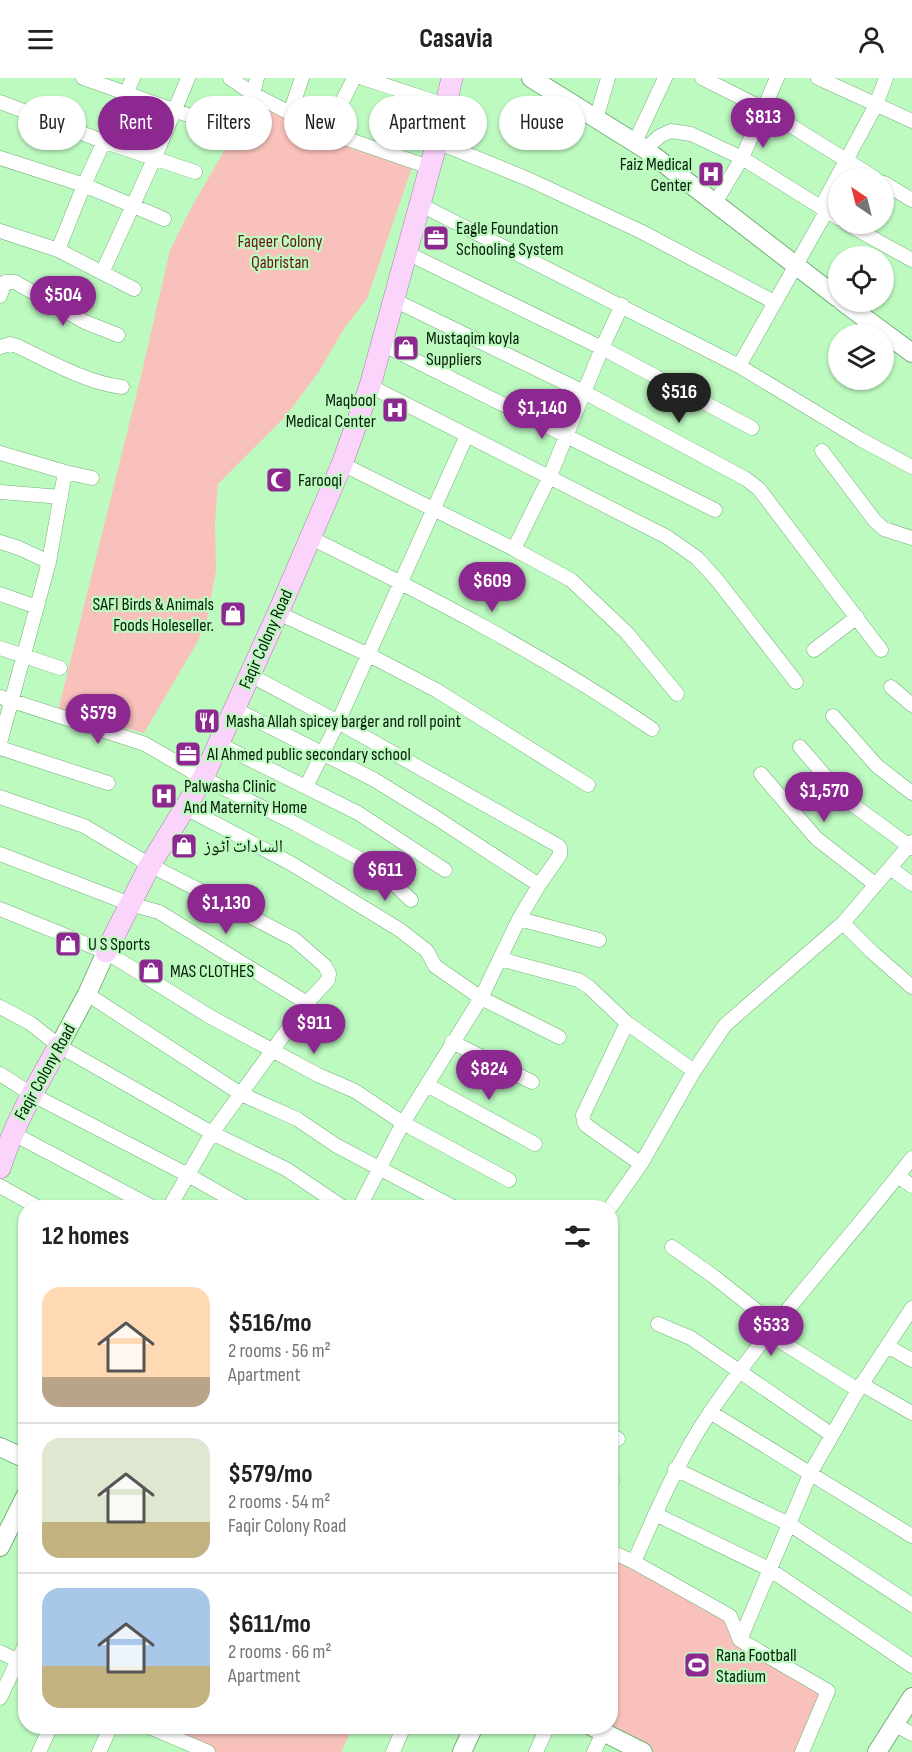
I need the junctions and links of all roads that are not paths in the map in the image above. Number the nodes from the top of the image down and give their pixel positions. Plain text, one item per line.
1 (83, 78) edge
2 (134, 78) edge
3 (188, 78) edge
4 (230, 78) edge
5 (257, 78) edge
6 (302, 78) edge
7 (354, 78) edge
8 (363, 78) edge
9 (452, 78) edge
10 (531, 78) edge
11 (608, 78) edge
12 (665, 78) edge
13 (702, 78) edge
14 (777, 78) edge
15 (818, 78) edge
16 (886, 78) edge
17 (126, 93) junction
18 (253, 94) junction
19 (125, 96) edge
20 (296, 96) edge
21 (345, 96) edge
22 (418, 96) edge
23 (447, 96) edge
24 (0, 102) edge
25 (876, 105) junction
26 (764, 109) junction
27 (284, 110) edge
28 (175, 111) junction
29 (186, 115) edge
30 (596, 119) junction
31 (912, 121) edge
32 (98, 139) edge
33 (357, 142) edge
34 (640, 146) junction
35 (101, 150) edge
36 (132, 150) edge
37 (434, 150) edge
38 (457, 150) edge
39 (155, 157) junction
40 (0, 158) edge
41 (742, 158) junction
42 (846, 161) junction
43 (429, 167) junction
44 (842, 168) edge
45 (858, 168) edge
46 (195, 172) dead end
47 (84, 185) junction
48 (894, 189) edge
49 (912, 200) edge
50 (715, 203) junction
51 (419, 204) junction
52 (132, 205) junction
53 (828, 212) edge
54 (164, 219) dead end
55 (828, 220) edge
56 (0, 231) edge
57 (865, 234) edge
58 (58, 250) junction
59 (407, 253) junction
60 (912, 260) edge
61 (796, 263) junction
62 (102, 273) junction
63 (134, 289) dead end
64 (828, 289) edge
65 (0, 296) edge
66 (394, 300) junction
67 (774, 302) junction
68 (622, 305) junction
69 (857, 312) edge
70 (118, 335) dead end
71 (382, 344) junction
72 (0, 347) edge
73 (602, 348) junction
74 (912, 353) edge
75 (738, 366) junction
76 (370, 386) junction
77 (122, 387) dead end
78 (584, 393) junction
79 (752, 428) dead end
80 (467, 435) junction
81 (567, 435) junction
82 (822, 451) dead end
83 (0, 453) edge
84 (342, 464) junction
85 (912, 467) edge
86 (65, 472) junction
87 (550, 476) junction
88 (92, 478) dead end
89 (0, 492) edge
90 (61, 497) junction
91 (433, 509) junction
92 (714, 510) dead end
93 (309, 537) junction
94 (912, 538) edge
95 (0, 542) edge
96 (514, 549) junction
97 (49, 562) junction
98 (400, 581) junction
99 (0, 594) edge
100 (37, 607) junction
101 (278, 613) junction
102 (857, 617) junction
103 (0, 648) edge
104 (881, 650) dead end
105 (814, 651) dead end
106 (369, 654) junction
107 (24, 657) junction
108 (60, 668) dead end
109 (250, 675) junction
110 (796, 682) dead end
111 (891, 687) dead end
112 (676, 694) dead end
113 (6, 699) edge
114 (912, 705) edge
115 (235, 709) junction
116 (833, 716) dead end
117 (338, 722) junction
118 (652, 729) dead end
119 (0, 743) edge
120 (219, 744) junction
121 (800, 747) dead end
122 (0, 748) edge
123 (323, 755) junction
124 (761, 774) dead end
125 (203, 778) junction
126 (108, 783) dead end
127 (588, 785) dead end
128 (306, 787) junction
129 (912, 793) edge
130 (0, 797) edge
131 (186, 807) junction
132 (911, 845) edge
133 (0, 854) edge
134 (150, 865) junction
135 (890, 868) junction
136 (445, 870) dead end
137 (912, 884) edge
138 (538, 885) junction
139 (876, 885) junction
140 (411, 900) dead end
141 (130, 904) junction
142 (0, 909) edge
143 (519, 919) junction
144 (843, 923) junction
145 (599, 940) dead end
146 (106, 952) junction
147 (500, 959) junction
148 (911, 983) edge
149 (87, 994) junction
150 (481, 998) junction
151 (307, 1004) junction
152 (0, 1007) edge
153 (627, 1023) junction
154 (560, 1037) dead end
155 (452, 1042) junction
156 (59, 1046) junction
157 (273, 1050) junction
158 (694, 1071) junction
159 (0, 1074) edge
160 (532, 1082) dead end
161 (428, 1085) junction
162 (31, 1094) junction
163 (241, 1094) junction
164 (403, 1123) junction
165 (12, 1133) junction
166 (212, 1133) junction
167 (536, 1144) dead end
168 (912, 1158) edge
169 (641, 1164) junction
170 (0, 1168) edge
171 (379, 1169) junction
172 (188, 1175) junction
173 (898, 1176) junction
174 (509, 1180) dead end
175 (0, 1186) edge
176 (912, 1186) edge
177 (25, 1200) edge
178 (139, 1200) edge
179 (174, 1200) edge
180 (232, 1200) edge
181 (332, 1200) edge
182 (363, 1200) edge
183 (439, 1200) edge
184 (616, 1200) edge
185 (672, 1247) dead end
186 (912, 1308) edge
187 (658, 1324) dead end
188 (772, 1329) junction
189 (887, 1346) junction
190 (912, 1360) edge
191 (741, 1371) junction
192 (860, 1387) junction
193 (710, 1412) junction
194 (912, 1413) edge
195 (832, 1435) junction
196 (0, 1447) edge
197 (18, 1455) edge
198 (675, 1469) junction
199 (811, 1472) junction
200 (18, 1511) edge
201 (655, 1514) junction
202 (789, 1524) junction
203 (912, 1536) edge
204 (0, 1547) edge
205 (618, 1555) edge
206 (634, 1562) junction
207 (769, 1569) junction
208 (912, 1605) edge
209 (740, 1640) junction
210 (0, 1652) edge
211 (18, 1661) edge
212 (912, 1666) edge
213 (18, 1667) edge
214 (0, 1698) edge
215 (911, 1699) edge
216 (894, 1724) junction
217 (47, 1734) edge
218 (107, 1734) edge
219 (168, 1734) edge
220 (401, 1734) edge
221 (470, 1734) edge
222 (544, 1734) edge
223 (596, 1734) edge
224 (607, 1734) edge
225 (912, 1734) edge
226 (39, 1752) edge
227 (99, 1752) edge
228 (208, 1752) edge
229 (393, 1752) edge
230 (462, 1752) edge
231 (536, 1752) edge
232 (594, 1752) edge
233 (643, 1752) edge
234 (802, 1752) edge
235 (877, 1752) edge

1 - 17 street
2 - 17 street
3 - 28 street
4 - 18 street
5 - 18 street
6 - 20 street
7 - 21 street
8 - 22 street
9 - 23 main road, Faqir Colony Road
10 - 30 main road
11 - 30 street
12 - 34 street
13 - 26 street
14 - 26 street
15 - 25 street
16 - 25 street
17 - 19 street
17 - 28 street
18 - 27 street
24 - 32 street
25 - 31 street
25 - 42 street
26 - 41 street
26 - 42 street
28 - 29 street
28 - 39 street
30 - 34 main road
33 - 43 street
34 - 41 street
34 - 50 main road
35 - 47 street
36 - 39 street
37 - 43 main road, Faqir Colony Road
38 - 67 street
39 - 46 street
39 - 52 street
40 - 47 street
41 - 50 street
41 - 53 street
42 - 44 street
42 - 45 street
43 - 51 main road, Faqir Colony Road
47 - 52 street
47 - 58 street
48 - 49 street
50 - 61 main road
51 - 59 main road, Faqir Colony Road
51 - 68 street
52 - 54 street
52 - 62 street
55 - 61 street
56 - 58 street
57 - 60 street
58 - 62 street
59 - 66 main road, Faqir Colony Road
59 - 73 street
61 - 64 main road
61 - 67 street
62 - 63 street
65 - 70 street
66 - 71 main road, Faqir Colony Road
66 - 78 street
67 - 75 street
68 - 73 street
68 - 75 street
69 - 74 main road
71 - 76 main road, Faqir Colony Road
71 - 81 street
72 - 77 street
73 - 78 street
73 - 79 street
75 - 85 street
76 - 80 street
76 - 84 main road, Faqir Colony Road
78 - 81 street
78 - 102 street
80 - 87 street
80 - 91 street
81 - 87 street
81 - 92 street
82 - 94 street
83 - 86 street
84 - 91 street
84 - 93 main road, Faqir Colony Road
86 - 88 street
86 - 90 street
87 - 96 street
87 - 110 street
89 - 90 street
90 - 97 street
91 - 96 street
91 - 98 street
93 - 98 street
93 - 101 main road, Faqir Colony Road
95 - 97 street
96 - 112 street
97 - 100 street
98 - 106 street
98 - 118 street
99 - 100 street
100 - 107 street
101 - 106 street
101 - 109 main road, Faqir Colony Road
102 - 104 street
102 - 105 street
103 - 107 street
106 - 117 street
106 - 127 street
107 - 108 street
107 - 113 street
109 - 115 main road, Faqir Colony Road
109 - 117 street
111 - 114 street
113 - 119 street
113 - 125 street
115 - 120 main road, Faqir Colony Road
115 - 123 street
116 - 129 street
117 - 123 street
117 - 138 street
120 - 125 main road, Faqir Colony Road
120 - 128 street
121 - 132 street
122 - 126 street
123 - 128 street
123 - 138 street
124 - 139 street
125 - 131 main road, Faqir Colony Road
125 - 140 street
128 - 136 street
130 - 134 street
131 - 134 main road, Faqir Colony Road
131 - 150 street
132 - 135 street
133 - 141 street
134 - 141 main road, Faqir Colony Road
134 - 151 street
135 - 137 street
135 - 139 street
138 - 143 street
139 - 144 street
141 - 146 main road, Faqir Colony Road
141 - 151 street
142 - 146 street
143 - 145 street
143 - 147 street
144 - 148 street
144 - 158 street
146 - 149 main road, Faqir Colony Road
146 - 157 street
147 - 150 street
147 - 153 street
149 - 156 main road, Faqir Colony Road
149 - 163 street
150 - 154 street
150 - 155 street
151 - 157 street
152 - 156 street
153 - 158 street
153 - 169 street
155 - 160 street
155 - 161 street
156 - 162 main road, Faqir Colony Road
156 - 166 street
157 - 163 street
157 - 164 street
158 - 169 street
159 - 162 street
161 - 164 street
161 - 167 street
162 - 165 main road, Faqir Colony Road
162 - 172 street
163 - 166 street
163 - 171 street
164 - 171 street
164 - 174 street
165 - 170 main road, Faqir Colony Road
165 - 178 street
166 - 172 street
166 - 181 street
168 - 173 street
169 - 184 street
171 - 182 street
171 - 183 street
172 - 179 street
172 - 180 street
173 - 176 street
173 - 188 street
175 - 177 street
185 - 188 street
186 - 189 street
187 - 191 street
188 - 191 street
188 - 192 street
189 - 190 street
189 - 192 street
191 - 193 street
191 - 195 street
192 - 194 street
192 - 195 street
193 - 198 street
193 - 199 street
195 - 199 street
196 - 197 main road
198 - 201 street
198 - 202 street
199 - 202 street
199 - 203 street
200 - 204 main road
201 - 206 street
201 - 207 street
202 - 207 street
202 - 208 street
205 - 206 street
206 - 209 street
207 - 209 street
207 - 212 street
209 - 234 street
210 - 211 street
213 - 214 street
215 - 216 main road
216 - 225 street
216 - 235 main road
217 - 226 street
218 - 227 street
219 - 228 street
220 - 229 street
221 - 230 main road
222 - 231 street
223 - 232 street
224 - 233 main road

